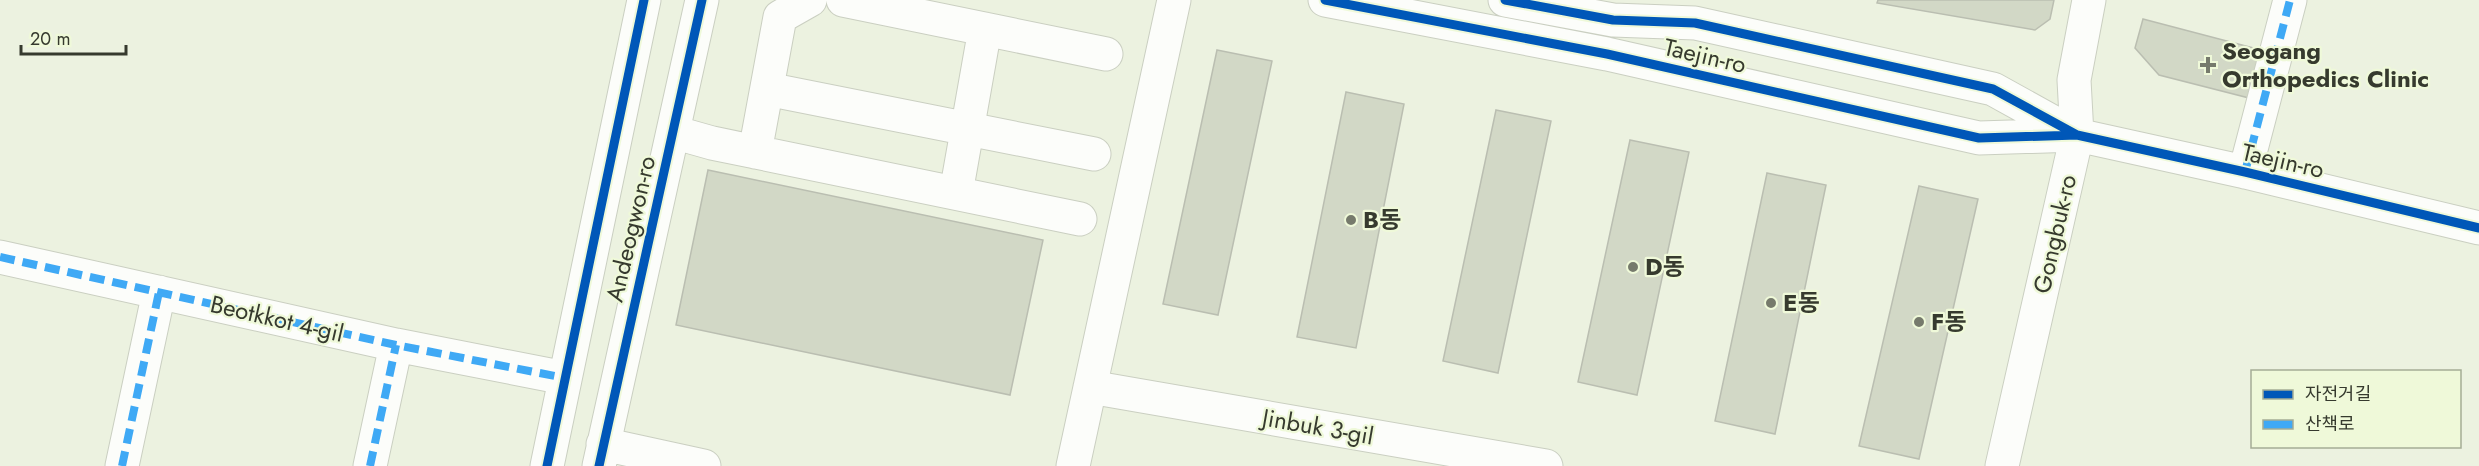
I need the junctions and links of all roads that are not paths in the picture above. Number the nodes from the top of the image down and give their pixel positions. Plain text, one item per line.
1 (644, 0) edge
2 (702, 0) edge
3 (810, 0) edge
4 (843, 0) edge
5 (1174, 0) edge
6 (1325, 0) edge
7 (1506, 0) edge
8 (2089, 0) edge
9 (2290, 0) edge
10 (1696, 12) edge
11 (985, 29) junction
12 (1106, 54) dead end
13 (767, 89) junction
14 (968, 129) junction
15 (673, 132) junction
16 (2077, 135) junction
17 (755, 152) junction
18 (1094, 154) dead end
19 (2245, 172) junction
20 (956, 193) junction
21 (1080, 219) dead end
22 (2479, 228) edge
23 (0, 256) edge
24 (159, 292) junction
25 (396, 345) junction
26 (565, 378) junction
27 (1090, 387) junction
28 (601, 455) edge
29 (124, 460) edge
30 (370, 466) edge
31 (547, 466) edge
32 (704, 466) edge
33 (1073, 466) edge
34 (1546, 466) edge
35 (2002, 466) edge

1 - 26 street, Andeogwon-ro
2 - 15 street, Andeogwon-ro
3 - 13 street
4 - 11 street
5 - 27 street
6 - 16 street, Taejin-ro
7 - 10 street, Taejin-ro
8 - 16 street, Gongbuk-ro
9 - 19 street
10 - 16 street, Taejin-ro
11 - 12 street
11 - 14 street
13 - 14 street
13 - 17 street
14 - 18 street
14 - 20 street
15 - 17 street
15 - 28 street, Andeogwon-ro
16 - 19 street, Taejin-ro
16 - 35 street, Gongbuk-ro
17 - 20 street
19 - 22 street, Taejin-ro
20 - 21 street
23 - 24 street, Beotkkot 4-gil
24 - 25 street, Beotkkot 4-gil
24 - 29 street
25 - 26 street, Beotkkot 4-gil
25 - 30 street
26 - 31 street, Andeogwon-ro
27 - 33 street
27 - 34 street, Jinbuk 3-gil
28 - 32 street

